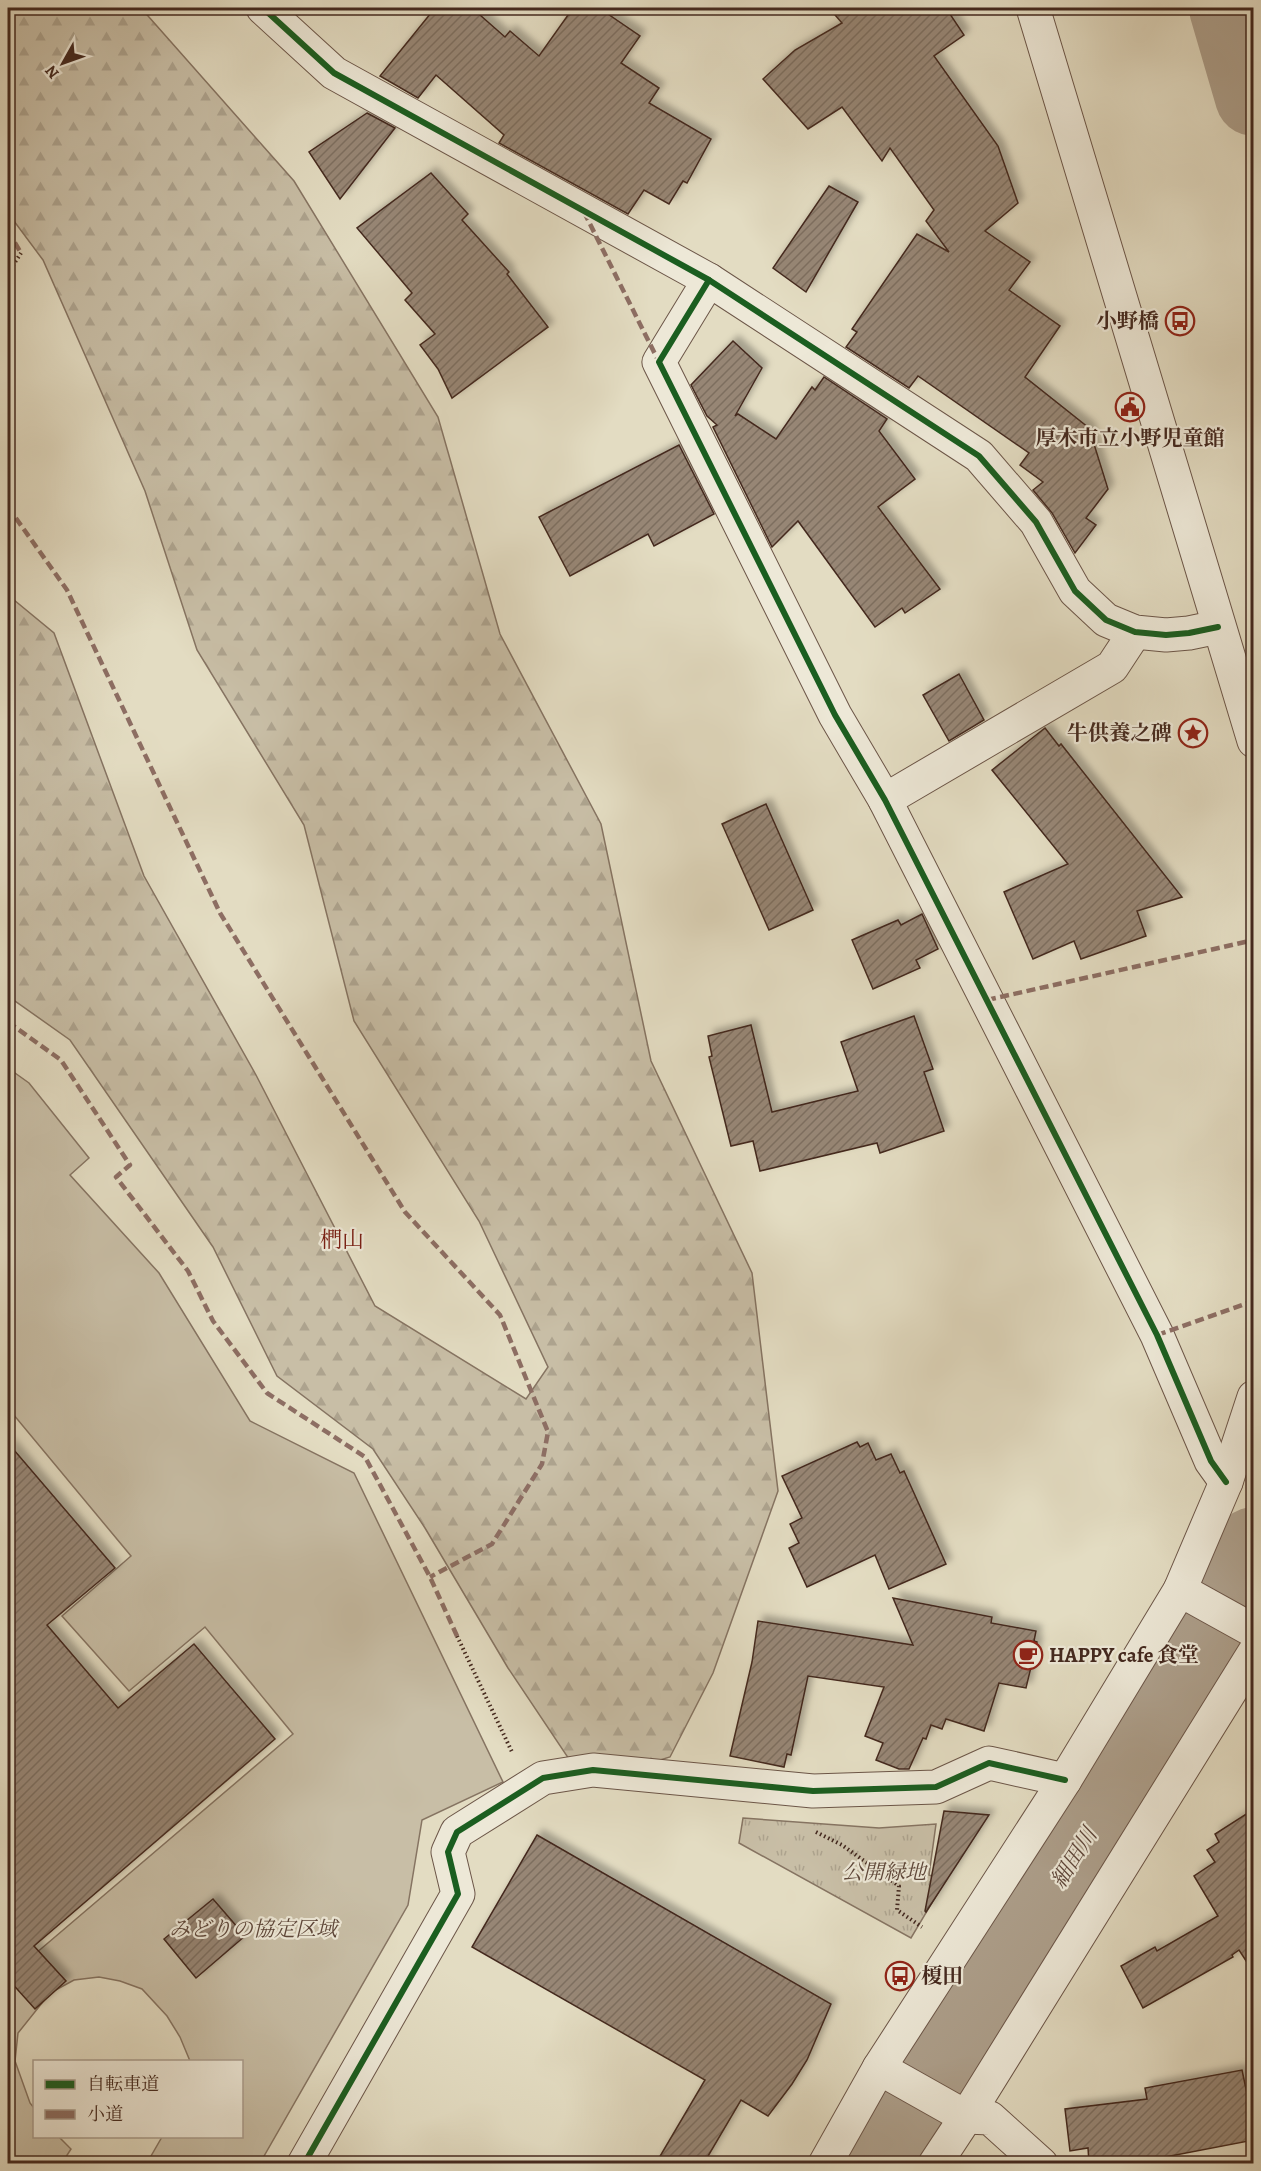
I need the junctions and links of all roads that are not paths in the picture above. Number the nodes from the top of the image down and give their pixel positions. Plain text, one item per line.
1 (263, 8) edge
2 (1033, 8) edge
3 (709, 280) junction
4 (1218, 627) junction
5 (1135, 632) junction
6 (1254, 741) edge
7 (885, 800) junction
8 (1254, 1397) edge
9 (1226, 1482) junction
10 (1188, 1595) junction
11 (1246, 1628) edge
12 (1254, 1653) edge
13 (1065, 1780) junction
14 (889, 2073) junction
15 (954, 2112) junction
16 (304, 2163) edge
17 (825, 2163) edge
18 (935, 2163) edge
19 (1041, 2163) edge

1 - 3 street
2 - 4 street
3 - 5 street
3 - 7 street
4 - 5 street
4 - 6 street
5 - 7 street
7 - 9 street
8 - 9 street
9 - 10 street
10 - 11 street
10 - 13 street
12 - 15 street
13 - 14 street
13 - 16 street
14 - 15 street
14 - 17 street
15 - 18 street
15 - 19 street

